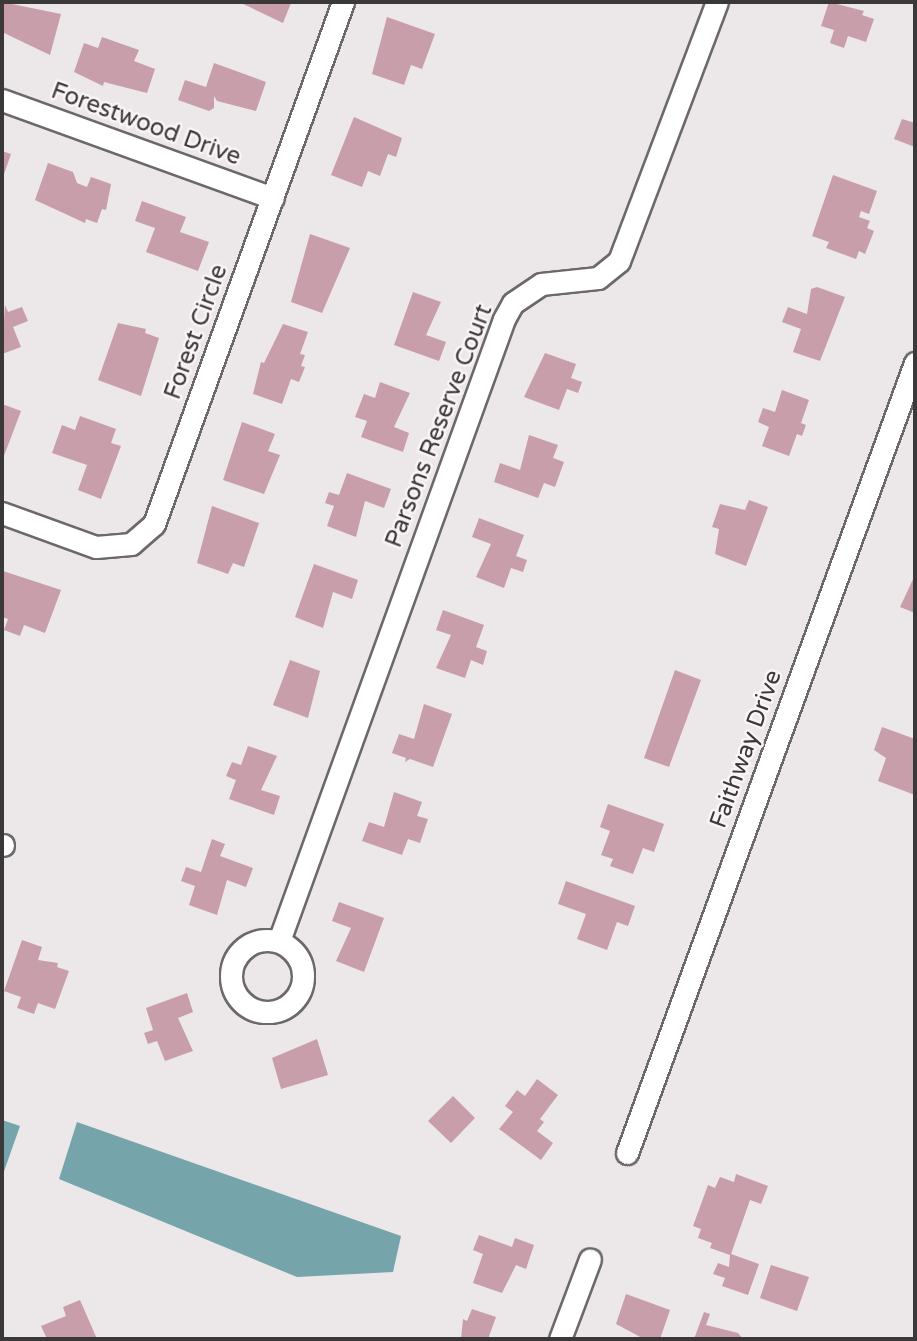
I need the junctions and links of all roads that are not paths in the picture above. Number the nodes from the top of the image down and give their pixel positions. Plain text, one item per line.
1 (343, 2) edge
2 (717, 2) edge
3 (2, 100) edge
4 (273, 198) junction
5 (915, 363) edge
6 (2, 513) edge
7 (279, 941) dead end
8 (626, 1153) dead end
9 (590, 1259) dead end
10 (560, 1339) edge

1 - 4 street, Forest Circle
2 - 7 street, Parsons Reserve Court
3 - 4 street, Forestwood Drive
4 - 6 street, Forest Circle
5 - 8 street, Faithway Drive
9 - 10 street

